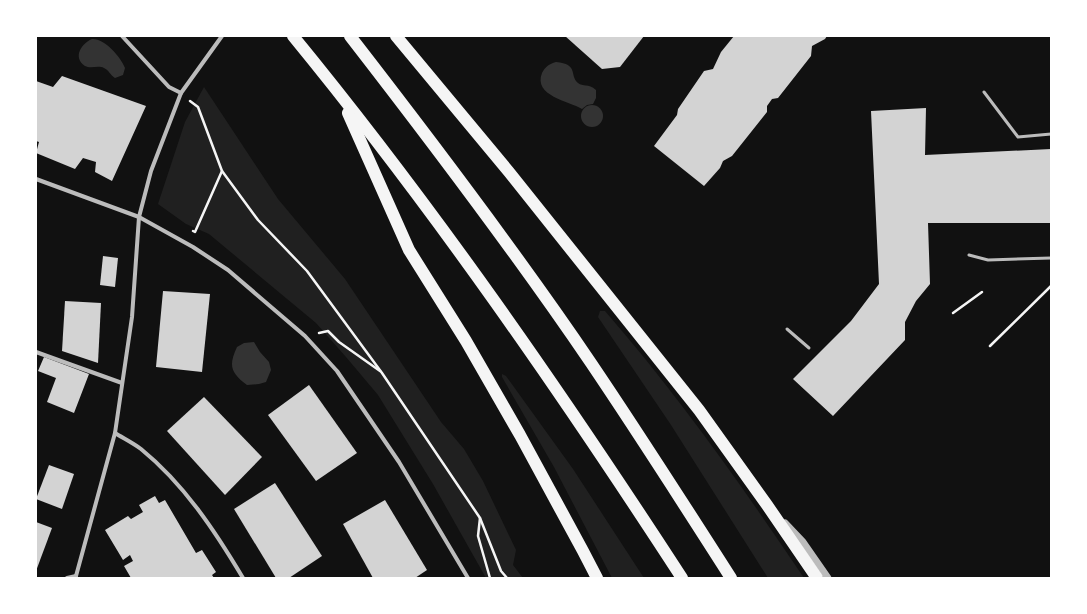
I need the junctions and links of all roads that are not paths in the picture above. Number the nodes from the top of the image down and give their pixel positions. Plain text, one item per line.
1 (122, 36) edge
2 (222, 36) edge
3 (282, 36) edge
4 (293, 36) edge
5 (350, 36) edge
6 (396, 36) edge
7 (309, 56) junction
8 (984, 92) dead end
9 (181, 93) junction
10 (339, 93) junction
11 (1051, 134) edge
12 (36, 179) edge
13 (139, 217) junction
14 (968, 255) dead end
15 (1051, 258) edge
16 (788, 329) dead end
17 (809, 348) dead end
18 (36, 352) edge
19 (122, 383) junction
20 (115, 433) junction
21 (767, 505) junction
22 (78, 577) edge
23 (67, 578) edge
24 (243, 578) edge
25 (468, 578) edge
26 (597, 578) edge
27 (682, 578) edge
28 (731, 578) edge
29 (817, 578) edge
30 (828, 578) edge

1 - 9 street
2 - 9 street
3 - 7 highway
4 - 7 highway
5 - 28 highway
6 - 21 highway
7 - 10 highway
8 - 11 lane
9 - 13 street
10 - 26 highway
10 - 27 highway
12 - 13 street
13 - 19 street
13 - 25 street
14 - 15 lane
16 - 17 lane
18 - 19 street
19 - 20 street
20 - 22 street
20 - 24 street
21 - 29 highway
21 - 30 street
22 - 23 street

